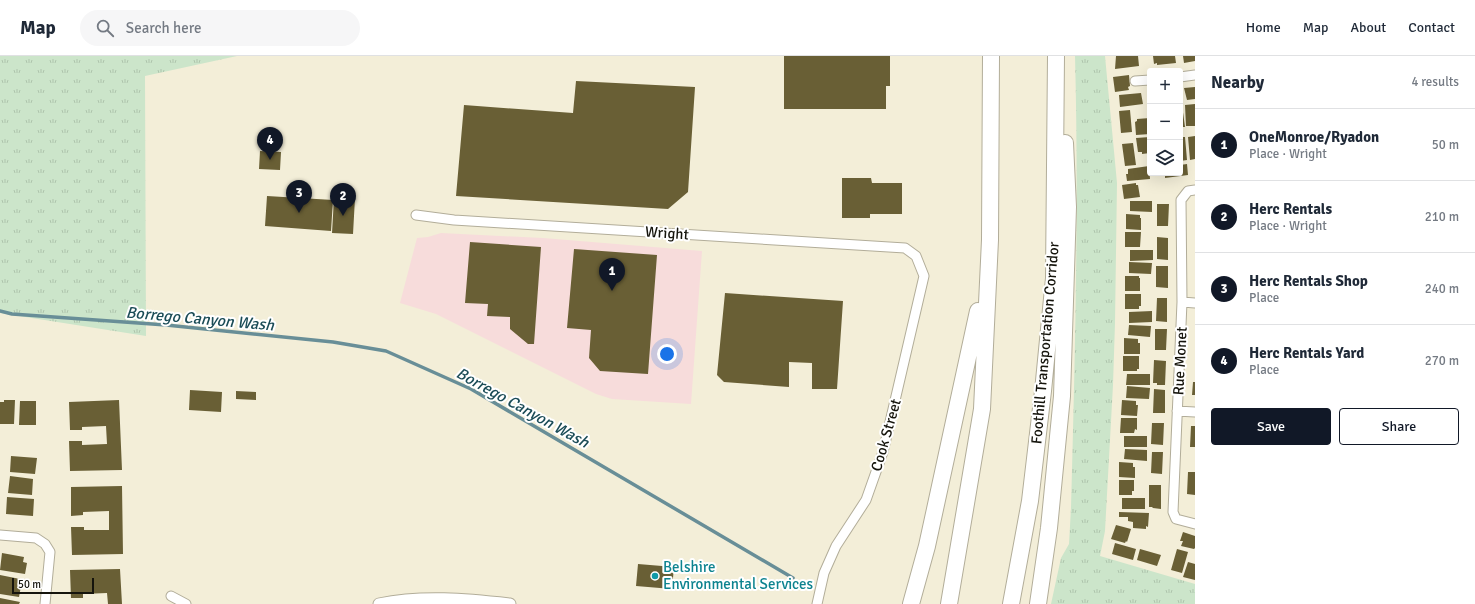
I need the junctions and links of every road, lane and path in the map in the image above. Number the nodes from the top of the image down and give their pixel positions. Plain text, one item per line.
1 (991, 56) edge
2 (1056, 56) edge
3 (1195, 75) edge
4 (1183, 77) edge
5 (1147, 80) edge
6 (1135, 81) dead end
7 (1195, 190) edge
8 (416, 215) dead end
9 (990, 240) junction
10 (916, 256) joint
11 (1182, 302) junction
12 (1195, 303) edge
13 (1177, 411) junction
14 (1195, 412) edge
15 (1195, 524) edge
16 (0, 535) edge
17 (171, 596) dead end
18 (912, 600) edge
19 (45, 604) edge
20 (186, 604) edge
21 (378, 604) edge
22 (510, 604) edge
23 (817, 604) edge
24 (949, 604) edge
25 (1011, 604) edge
26 (1038, 604) edge

1 - 9 highway
2 - 25 highway, Foothill Transportation Corridor
2 - 26 highway
3 - 4 street
5 - 6 street
7 - 11 street, Rue Monet
8 - 10 street, Wright
9 - 18 highway
9 - 24 highway
10 - 23 street, Cook Street
11 - 12 street
11 - 13 street, Rue Monet
13 - 14 street
13 - 15 street, Rue Monet
16 - 19 street
17 - 20 street
21 - 22 street

